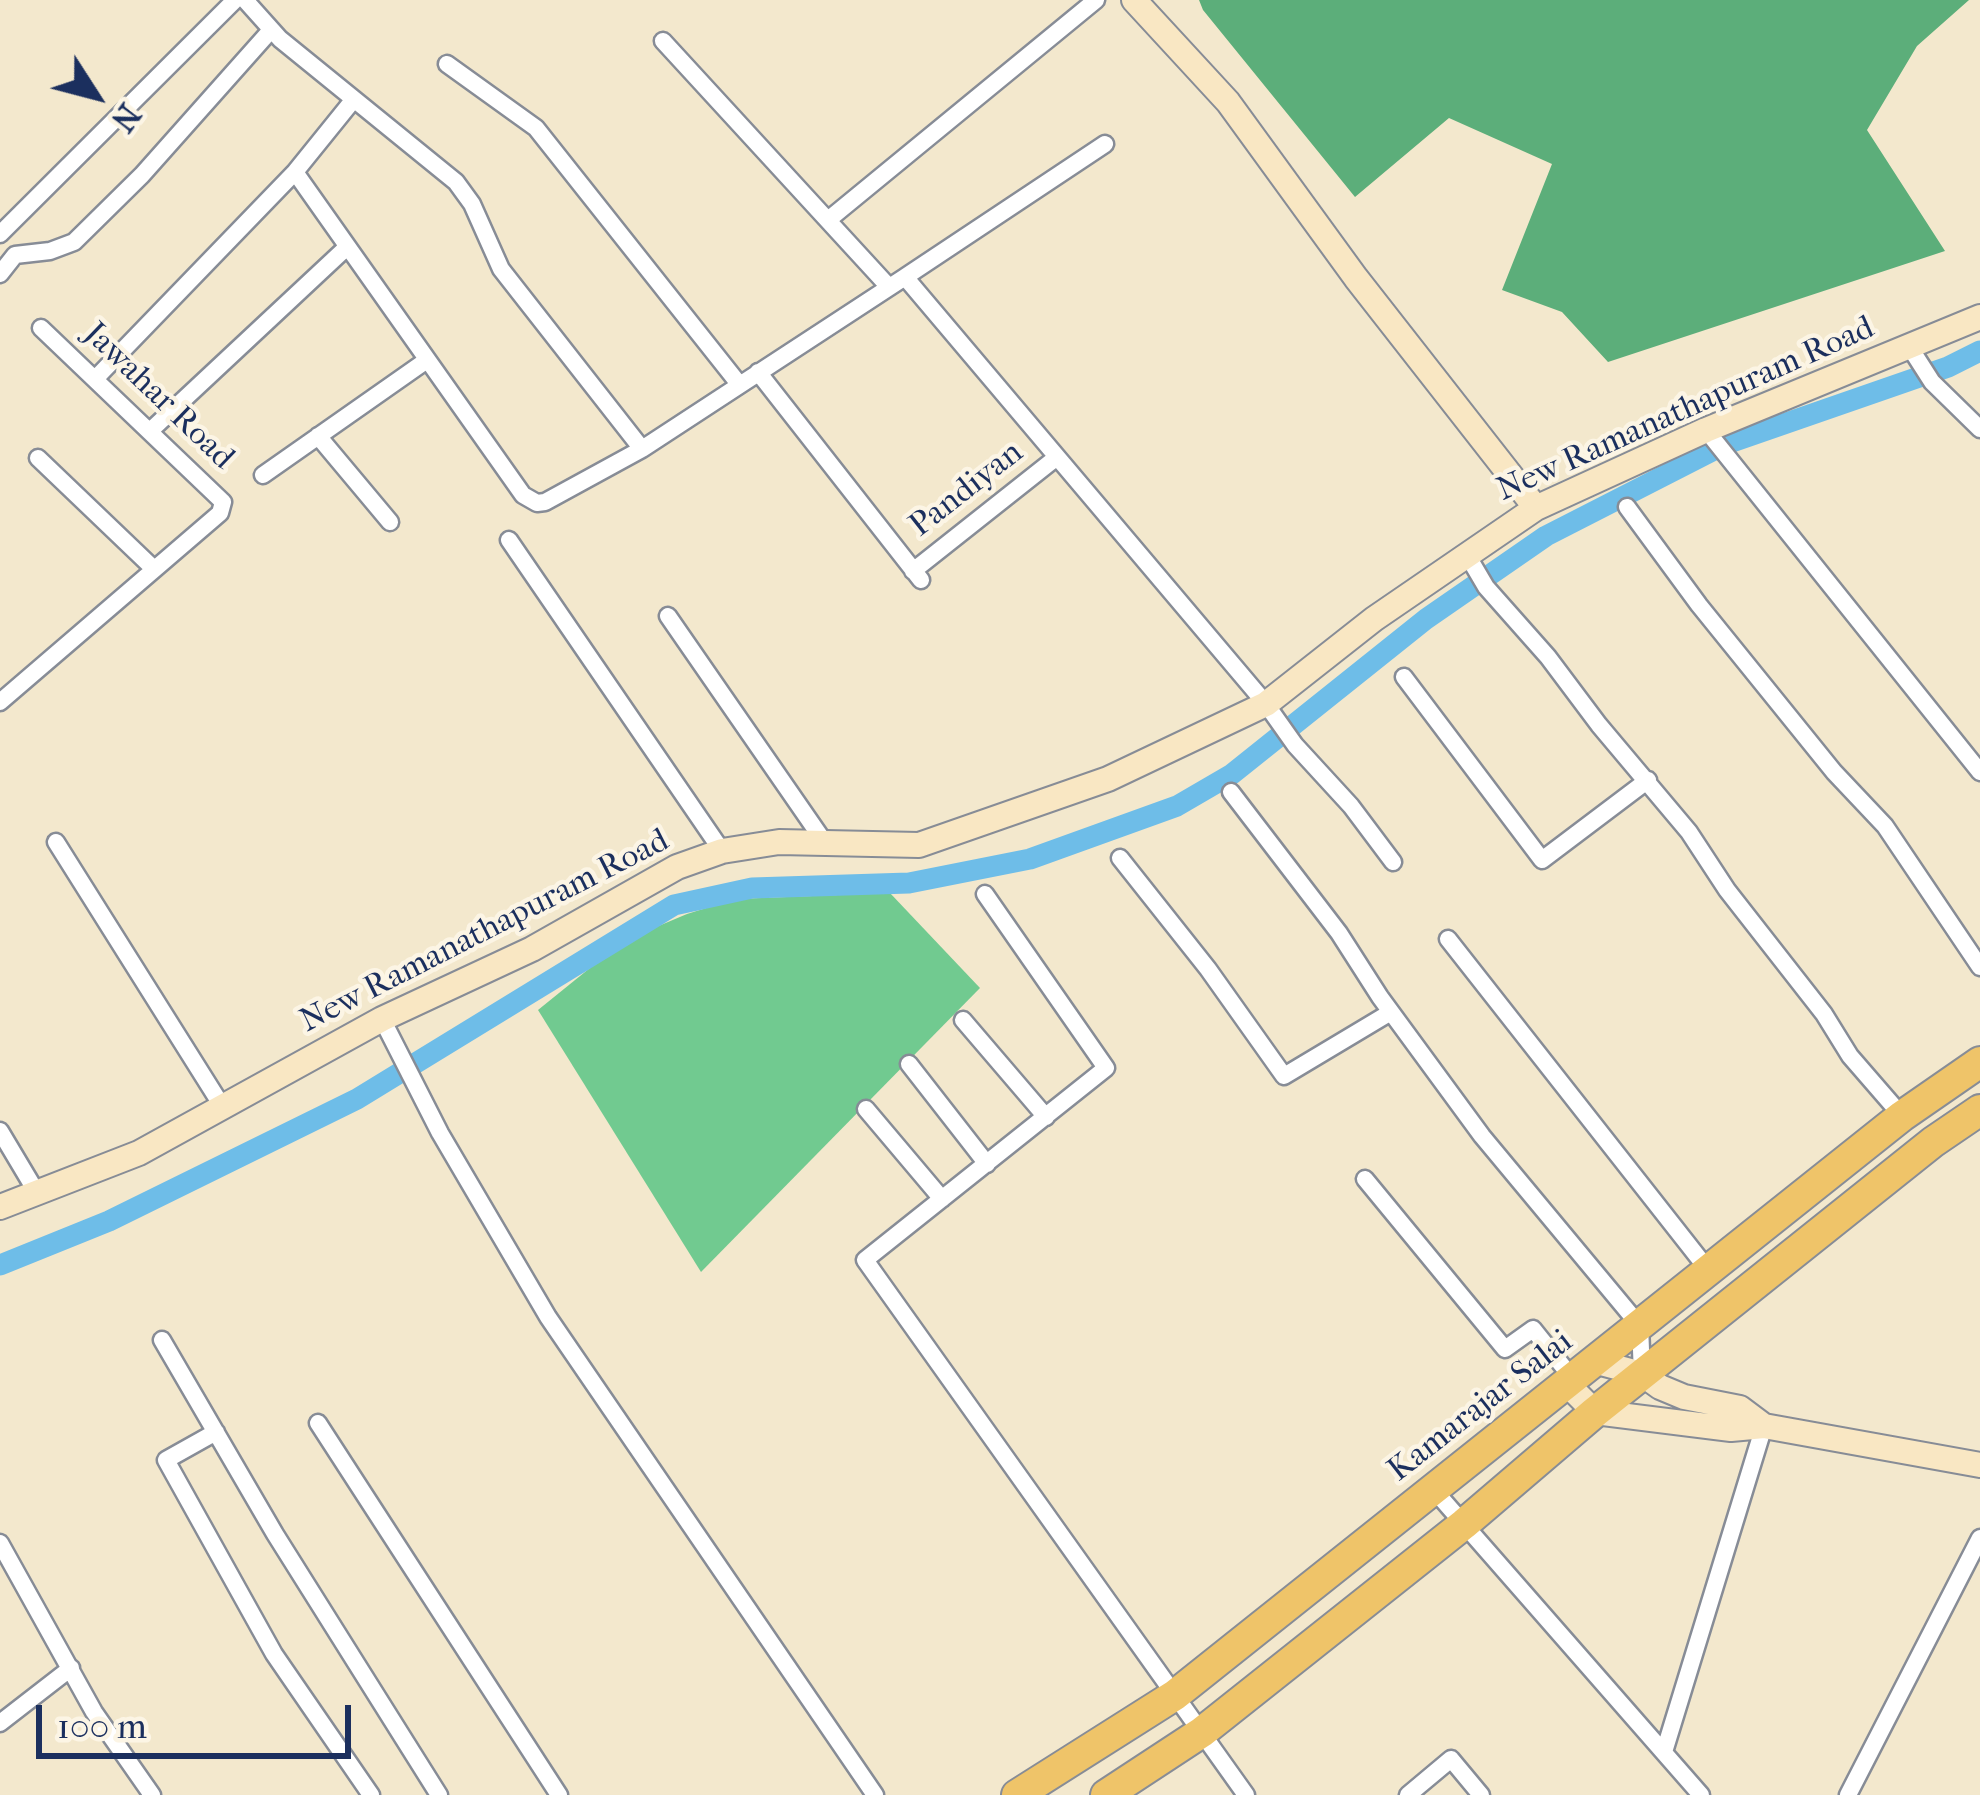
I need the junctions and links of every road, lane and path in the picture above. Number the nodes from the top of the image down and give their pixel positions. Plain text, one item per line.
1 (236, 0) edge
2 (245, 0) edge
3 (1096, 0) edge
4 (1134, 0) edge
5 (271, 30) junction
6 (663, 41) dead end
7 (447, 64) dead end
8 (354, 99) junction
9 (1105, 144) dead end
10 (295, 172) junction
11 (827, 220) junction
12 (0, 235) edge
13 (347, 247) junction
14 (16, 255) junction
15 (0, 274) edge
16 (897, 282) junction
17 (1980, 317) edge
18 (41, 328) dead end
19 (1915, 356) junction
20 (428, 360) junction
21 (758, 372) junction
22 (95, 379) junction
23 (739, 385) junction
24 (1980, 430) edge
25 (150, 431) junction
26 (318, 436) junction
27 (1717, 445) junction
28 (642, 449) junction
29 (38, 458) dead end
30 (1057, 458) junction
31 (263, 475) dead end
32 (1627, 506) dead end
33 (1536, 508) junction
34 (390, 522) dead end
35 (509, 540) dead end
36 (154, 569) junction
37 (1476, 571) junction
38 (668, 616) dead end
39 (1404, 676) dead end
40 (0, 702) edge
41 (1279, 722) junction
42 (1980, 772) edge
43 (1648, 780) junction
44 (1231, 793) dead end
45 (56, 842) dead end
46 (825, 843) junction
47 (722, 851) junction
48 (1120, 858) dead end
49 (1394, 862) dead end
50 (985, 894) dead end
51 (1448, 939) dead end
52 (1980, 967) edge
53 (1391, 1012) junction
54 (382, 1019) junction
55 (963, 1020) dead end
56 (1980, 1062) edge
57 (910, 1064) dead end
58 (222, 1106) junction
59 (866, 1109) dead end
60 (1980, 1110) edge
61 (1902, 1116) junction
62 (1046, 1117) junction
63 (0, 1131) edge
64 (987, 1164) junction
65 (1365, 1179) dead end
66 (37, 1193) junction
67 (942, 1199) junction
68 (0, 1207) edge
69 (1708, 1271) junction
70 (1640, 1326) junction
71 (162, 1340) dead end
72 (1579, 1375) junction
73 (1642, 1375) junction
74 (1595, 1412) junction
75 (318, 1423) dead end
76 (1764, 1426) junction
77 (216, 1432) junction
78 (1980, 1465) edge
79 (1434, 1490) junction
80 (1464, 1524) junction
81 (1980, 1538) edge
82 (0, 1544) edge
83 (71, 1668) junction
84 (1175, 1695) junction
85 (0, 1723) edge
86 (1202, 1732) junction
87 (1664, 1752) junction
88 (152, 1795) edge
89 (371, 1795) edge
90 (439, 1795) edge
91 (559, 1795) edge
92 (875, 1795) edge
93 (1017, 1795) edge
94 (1106, 1795) edge
95 (1246, 1795) edge
96 (1408, 1795) edge
97 (1481, 1795) edge
98 (1701, 1795) edge
99 (1848, 1795) edge

1 - 12 street
2 - 5 street
3 - 11 street
4 - 33 main road
5 - 8 street
5 - 14 street
6 - 11 street
7 - 23 street
8 - 10 street
8 - 28 street
9 - 16 street
10 - 13 street
10 - 22 street
11 - 16 street
12 - 14 street
13 - 20 street
13 - 25 street
14 - 15 street
16 - 21 street
16 - 30 street
17 - 19 main road, New Ramanathapuram Road
18 - 22 street, Jawahar Road
19 - 24 street
19 - 27 main road, New Ramanathapuram Road
20 - 26 street
20 - 28 street
21 - 23 street
21 - 30 street, Pandiyan
22 - 25 street, Jawahar Road
23 - 28 street
25 - 36 street, Jawahar Road
26 - 31 street
26 - 34 street
27 - 33 main road, New Ramanathapuram Road
27 - 42 street
29 - 36 street
30 - 41 street
32 - 52 street
33 - 37 main road, New Ramanathapuram Road
35 - 47 street
36 - 40 street, Jawahar Road
37 - 41 main road, New Ramanathapuram Road
37 - 43 street
38 - 46 street
39 - 43 street
41 - 46 main road, New Ramanathapuram Road
41 - 49 street
43 - 61 street
44 - 53 street
45 - 58 street
46 - 47 main road, New Ramanathapuram Road
47 - 54 main road, New Ramanathapuram Road
48 - 53 street
50 - 62 street
51 - 69 street
53 - 70 street
54 - 58 main road, New Ramanathapuram Road
54 - 92 street
55 - 62 street
56 - 61 highway, Kamarajar Salai
57 - 64 street
58 - 66 main road, New Ramanathapuram Road
59 - 67 street
60 - 73 highway
61 - 69 highway, Kamarajar Salai
62 - 64 street
63 - 66 street
64 - 67 street
65 - 72 street
66 - 68 main road, New Ramanathapuram Road
67 - 84 street
69 - 70 highway, Kamarajar Salai
70 - 72 highway, Kamarajar Salai
70 - 73 street
71 - 77 street
72 - 73 main road
72 - 74 main road
72 - 79 highway, Kamarajar Salai
73 - 74 highway
73 - 76 main road
74 - 76 main road
74 - 80 highway
75 - 91 street
76 - 78 main road
76 - 87 street
77 - 89 street
77 - 90 street
79 - 80 street
79 - 84 highway, Kamarajar Salai
80 - 86 highway
80 - 87 street
81 - 99 street
82 - 83 street
83 - 85 street
83 - 88 street
84 - 86 street
84 - 93 highway, Kamarajar Salai
86 - 94 highway
86 - 95 street
87 - 98 street
96 - 97 street

